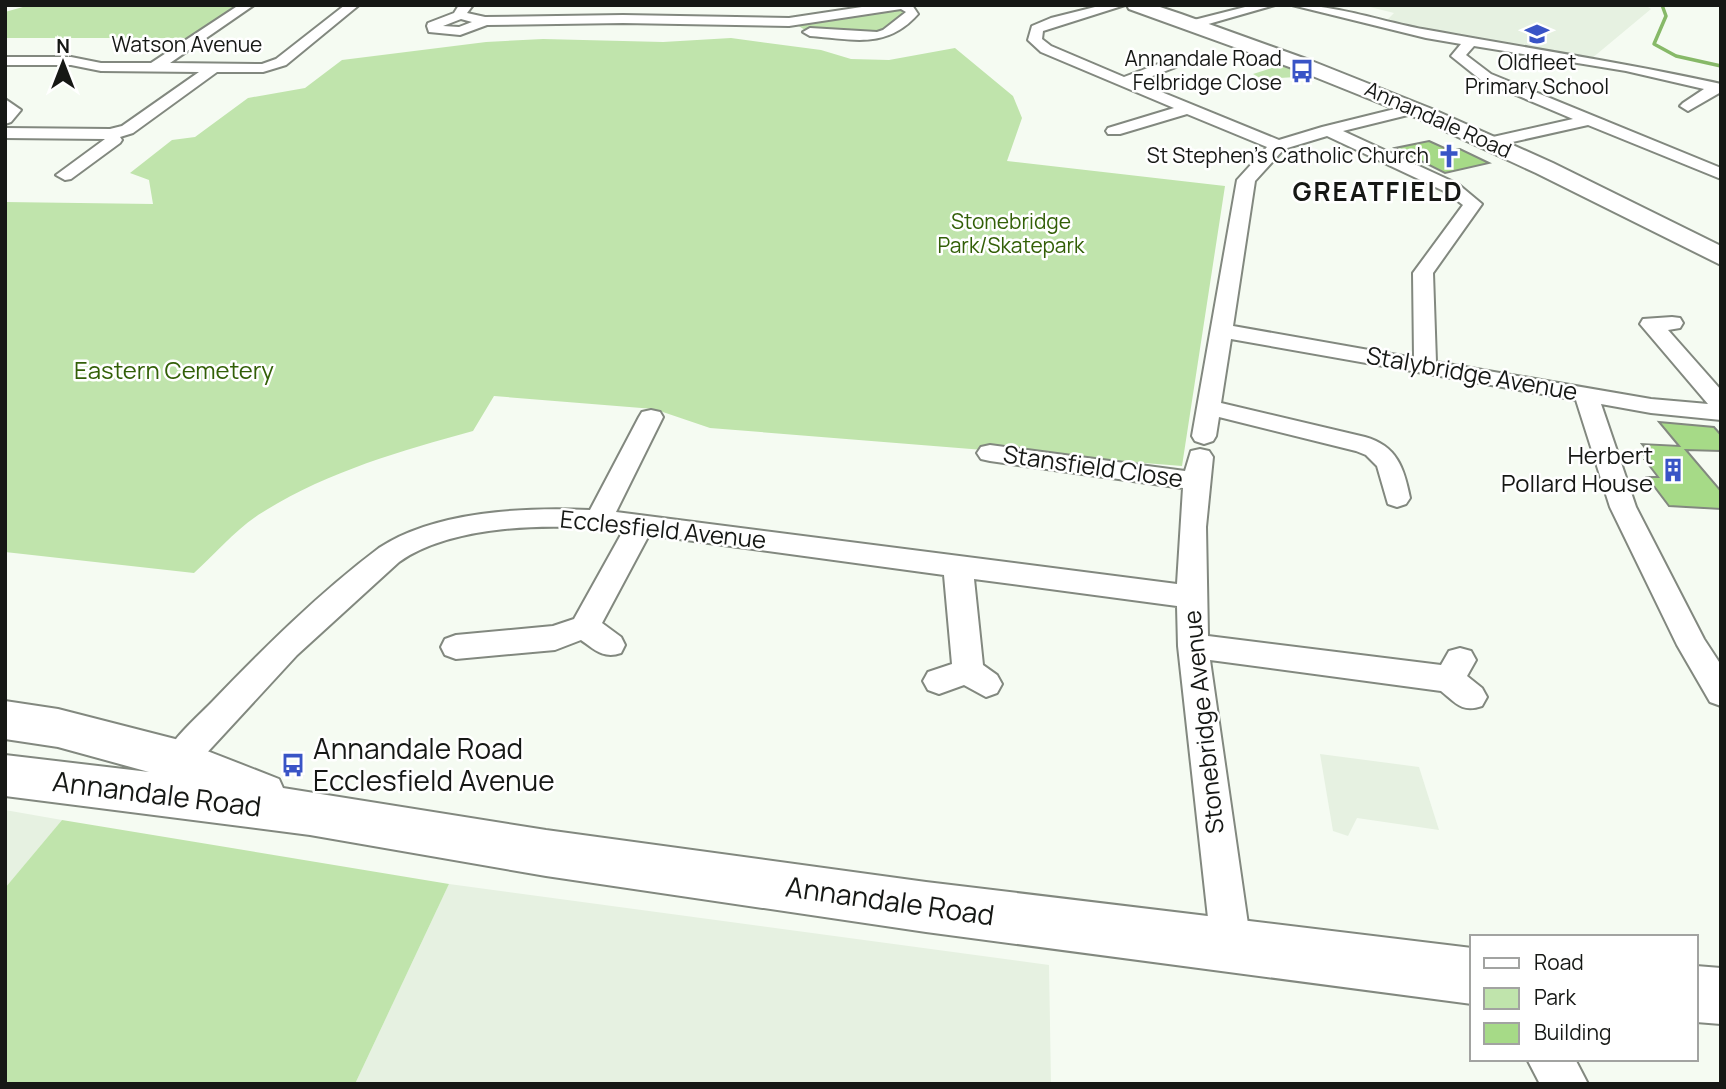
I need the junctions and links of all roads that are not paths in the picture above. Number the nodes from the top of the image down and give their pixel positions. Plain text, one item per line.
1 (248, 5) edge
2 (353, 5) edge
3 (902, 5) edge
4 (1119, 5) edge
5 (1298, 5) edge
6 (567, 6) edge
7 (764, 6) edge
8 (1140, 6) edge
9 (1264, 6) edge
10 (863, 8) edge
11 (464, 10) edge
12 (558, 19) junction
13 (485, 21) junction
14 (760, 22) junction
15 (789, 22) junction
16 (1191, 25) junction
17 (1470, 42) junction
18 (5, 61) edge
19 (1171, 64) dead end
20 (155, 67) junction
21 (215, 67) junction
22 (1126, 81) junction
23 (1718, 88) edge
24 (5, 104) edge
25 (1688, 106) dead end
26 (1190, 108) junction
27 (1415, 109) junction
28 (5, 119) edge
29 (1592, 119) junction
30 (1328, 130) junction
31 (1112, 131) dead end
32 (5, 133) edge
33 (110, 134) junction
34 (1490, 142) junction
35 (1278, 146) junction
36 (1721, 161) edge
37 (1701, 165) junction
38 (1721, 174) edge
39 (65, 175) dead end
40 (1721, 257) edge
41 (1672, 323) dead end
42 (1223, 331) junction
43 (1425, 365) junction
44 (1586, 395) junction
45 (1721, 405) edge
46 (1209, 407) junction
47 (1721, 413) edge
48 (673, 430) dead end
49 (990, 453) dead end
50 (1200, 458) junction
51 (1397, 499) dead end
52 (599, 519) junction
53 (640, 525) junction
54 (958, 566) junction
55 (1191, 597) junction
56 (456, 646) dead end
57 (1193, 646) junction
58 (964, 678) dead end
59 (1460, 679) dead end
60 (1721, 694) edge
61 (5, 720) edge
62 (179, 760) junction
63 (5, 775) edge
64 (310, 813) junction
65 (1231, 945) junction
66 (1470, 976) edge
67 (1698, 994) edge
68 (1721, 996) edge
69 (1549, 1061) edge
70 (1566, 1084) edge

1 - 20 street
2 - 21 street, Watson Avenue
3 - 10 street
3 - 15 street
4 - 22 street
5 - 17 street
6 - 12 street
7 - 14 street
8 - 16 street, Annandale Road
9 - 16 street
10 - 15 street
11 - 13 street
11 - 13 street
12 - 13 street
12 - 14 street
14 - 15 street
16 - 27 street, Annandale Road
17 - 23 street
17 - 29 street
18 - 20 street, Watson Avenue
19 - 22 street
20 - 21 street, Watson Avenue
21 - 33 street
22 - 26 street
23 - 25 street
24 - 28 street
26 - 31 street
26 - 35 street
27 - 30 street, Stonebridge Avenue
27 - 34 street, Annandale Road
29 - 34 street
29 - 37 street
30 - 35 street, Stonebridge Avenue
30 - 43 street
32 - 33 street
33 - 39 street
34 - 40 street, Annandale Road
35 - 42 street, Stonebridge Avenue
36 - 37 street
37 - 38 street
41 - 45 street
42 - 43 street, Stalybridge Avenue
42 - 46 street, Stonebridge Avenue
43 - 44 street, Stalybridge Avenue
44 - 47 street, Stalybridge Avenue
44 - 60 street
46 - 50 street, Stonebridge Avenue
46 - 51 street
48 - 52 street
49 - 50 street, Stansfield Close
50 - 55 street, Stonebridge Avenue
52 - 53 street, Ecclesfield Avenue
52 - 62 street, Ecclesfield Avenue
53 - 54 street, Ecclesfield Avenue
53 - 56 street
54 - 55 street, Ecclesfield Avenue
54 - 58 street
55 - 57 street, Stonebridge Avenue
57 - 59 street
57 - 65 street, Stonebridge Avenue
61 - 62 street, Annandale Road
62 - 64 street, Annandale Road
63 - 64 street, Annandale Road
64 - 65 street, Annandale Road
65 - 66 street, Annandale Road
67 - 68 street
69 - 70 street

